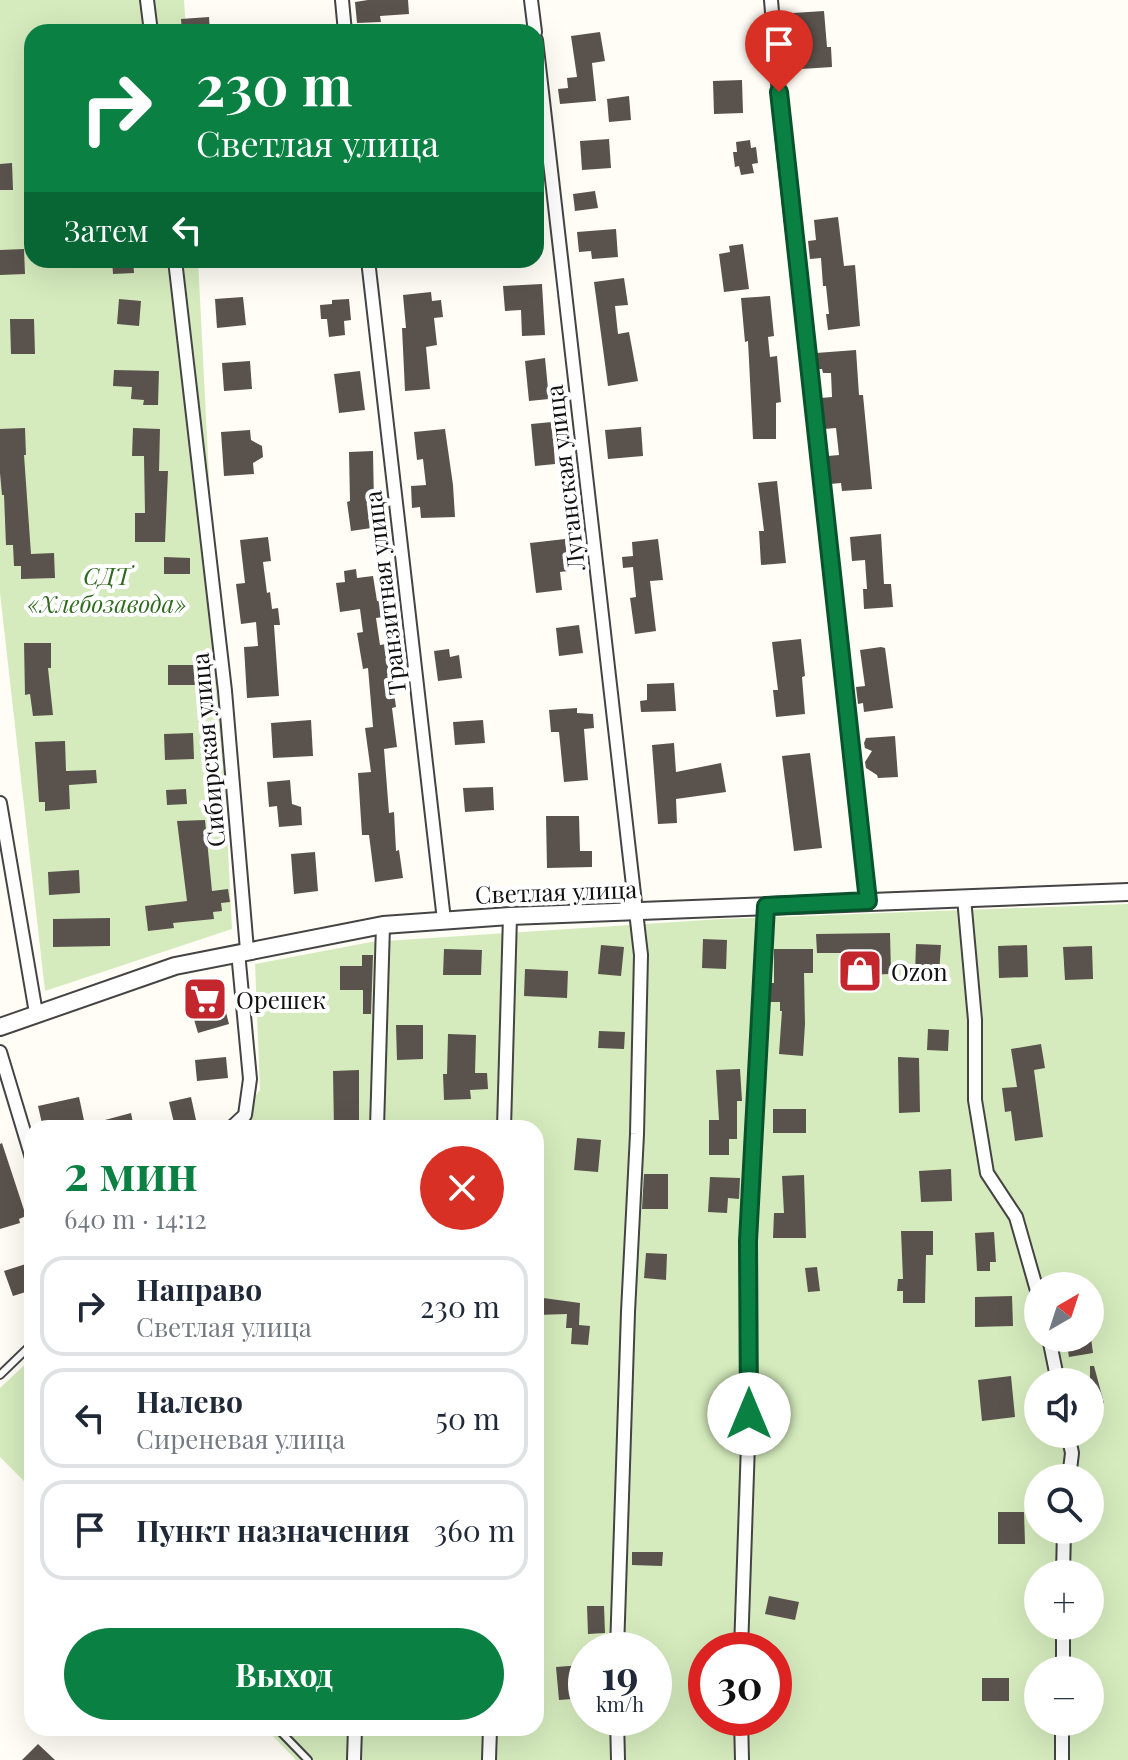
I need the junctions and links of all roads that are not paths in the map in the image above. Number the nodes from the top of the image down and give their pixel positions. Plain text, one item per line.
1 (147, 0) edge
2 (342, 0) edge
3 (531, 0) edge
4 (771, 0) edge
5 (150, 24) edge
6 (344, 24) edge
7 (534, 24) edge
8 (544, 110) edge
9 (176, 268) edge
10 (369, 268) edge
11 (0, 803) edge
12 (1128, 892) edge
13 (964, 898) junction
14 (868, 901) junction
15 (766, 906) junction
16 (636, 911) junction
17 (510, 916) junction
18 (444, 920) junction
19 (383, 925) junction
20 (242, 951) junction
21 (36, 1013) junction
22 (0, 1027) edge
23 (0, 1052) edge
24 (244, 1120) edge
25 (377, 1120) edge
26 (504, 1120) edge
27 (24, 1132) edge
28 (1032, 1272) edge
29 (24, 1352) edge
30 (0, 1375) edge
31 (618, 1632) edge
32 (742, 1632) edge
33 (285, 1736) edge
34 (355, 1736) edge
35 (490, 1736) edge
36 (617, 1736) edge
37 (741, 1736) edge
38 (1062, 1736) edge
39 (308, 1760) edge
40 (354, 1760) edge
41 (489, 1760) edge
42 (618, 1760) edge
43 (742, 1760) edge
44 (1062, 1760) edge

1 - 5 street
2 - 6 street
3 - 7 street
4 - 14 street
8 - 16 street, Луганская улица
9 - 20 street, Сибирская улица
10 - 18 street, Транзитная улица
11 - 21 street
12 - 13 street, Светлая улица
13 - 14 street, Светлая улица
13 - 28 street
14 - 15 street, Светлая улица
15 - 16 street, Светлая улица
15 - 32 street
16 - 17 street, Светлая улица
16 - 31 street, Луганская улица
17 - 18 street, Светлая улица
17 - 26 street
18 - 19 street, Светлая улица
19 - 20 street, Светлая улица
19 - 25 street
20 - 21 street, Светлая улица
20 - 24 street, Сибирская улица
21 - 22 street, Светлая улица
23 - 27 street
29 - 30 lane
33 - 39 lane
34 - 40 street
35 - 41 street
36 - 42 street
37 - 43 street
38 - 44 street

